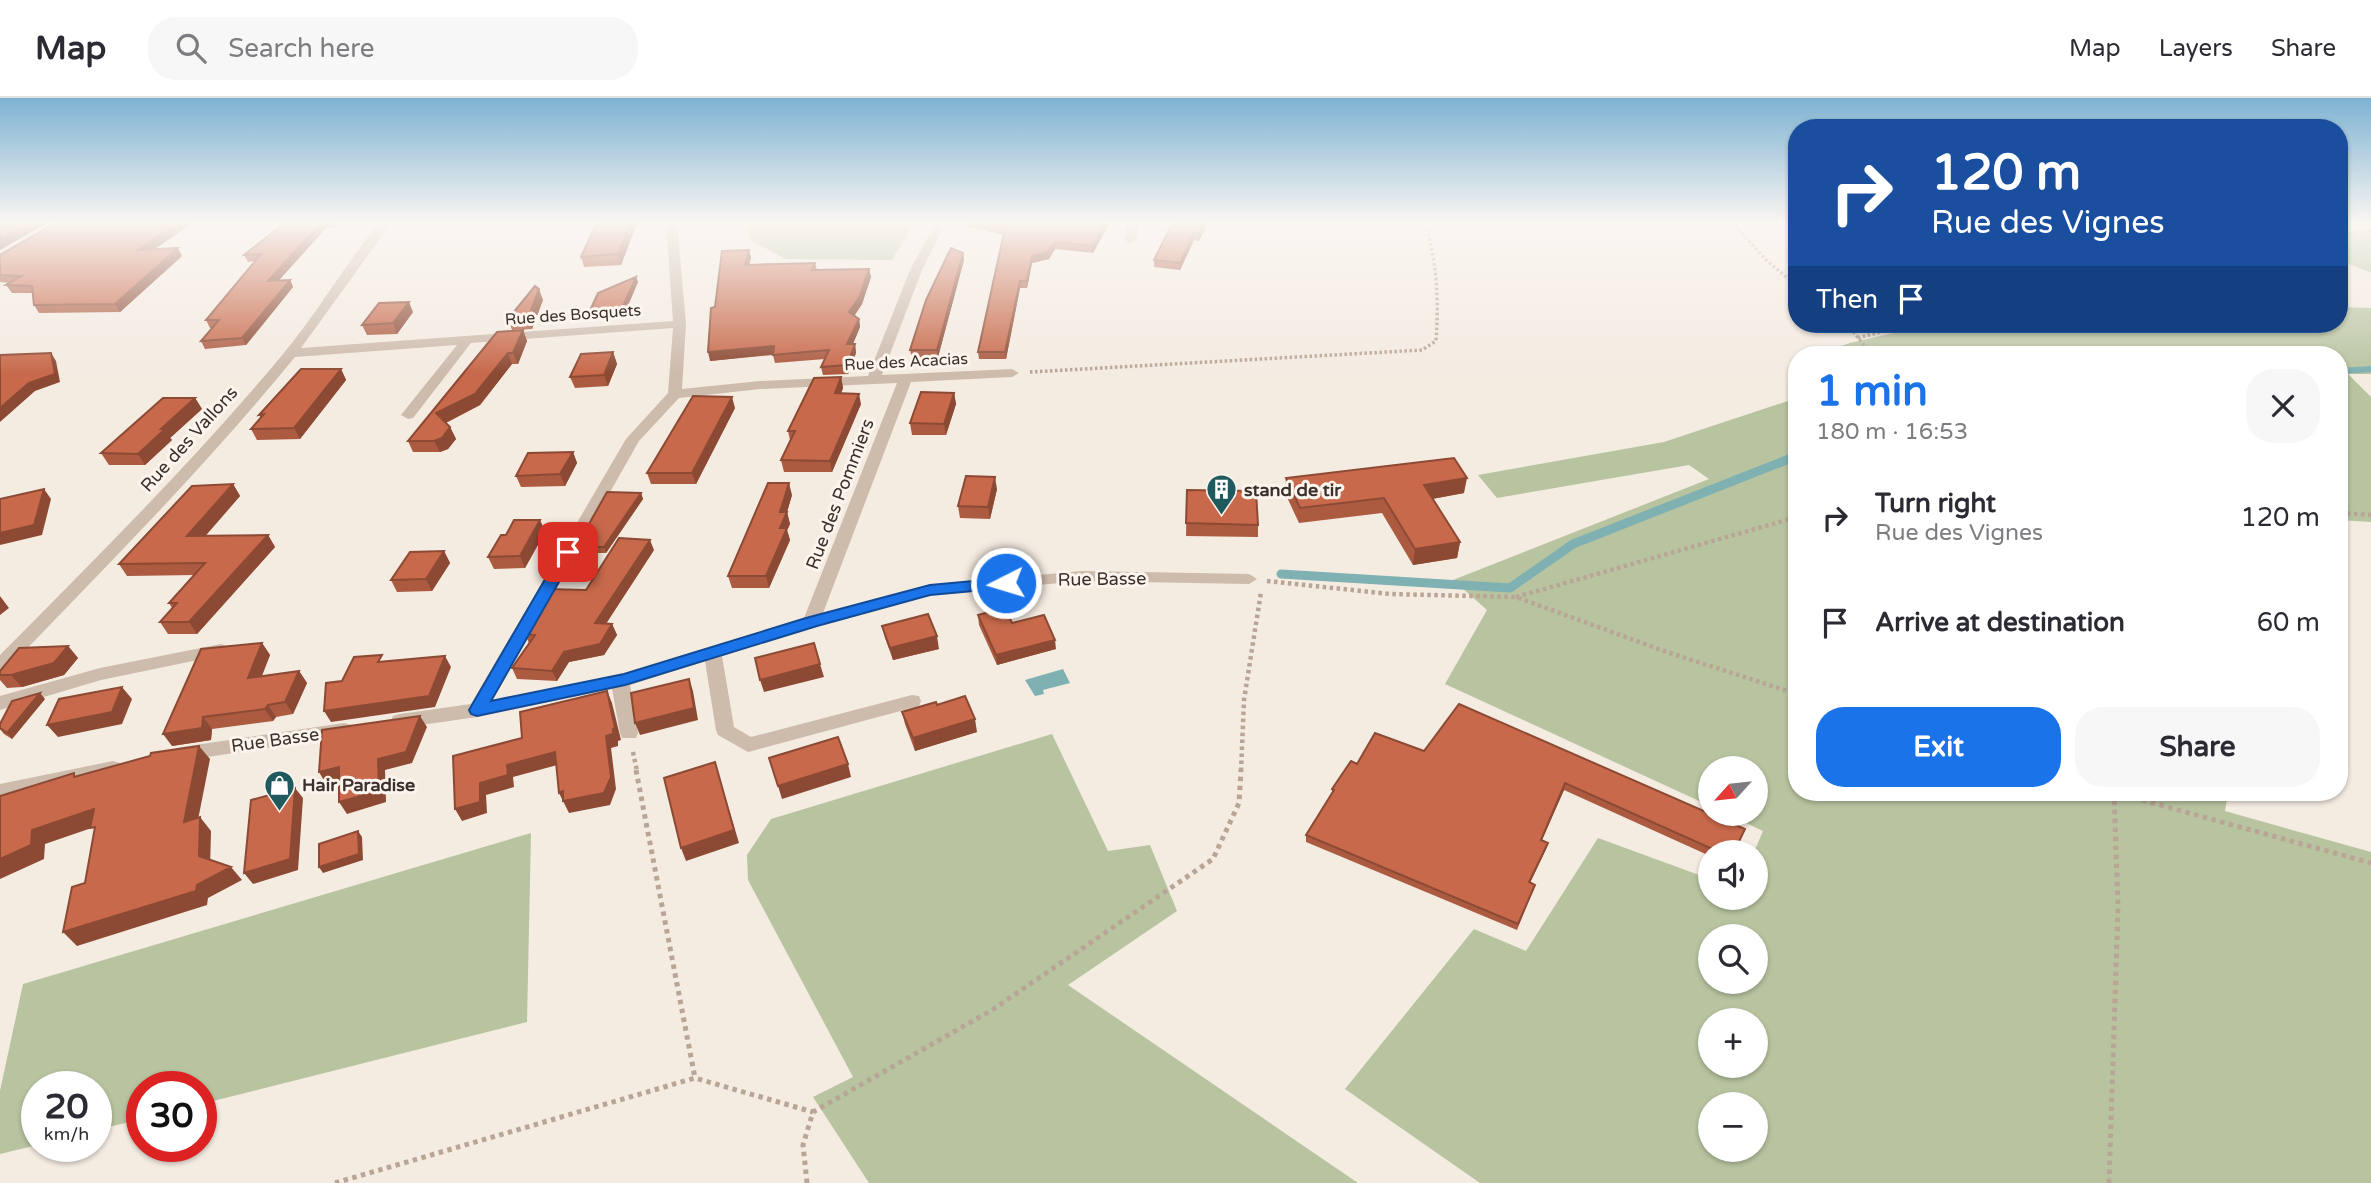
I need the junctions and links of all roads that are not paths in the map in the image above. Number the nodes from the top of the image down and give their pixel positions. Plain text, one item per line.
1 (345, 273) edge
2 (676, 273) edge
3 (915, 273) edge
4 (680, 324) junction
5 (468, 339) junction
6 (291, 353) junction
7 (1012, 373) road end
8 (905, 379) junction
9 (873, 380) junction
10 (675, 394) junction
11 (408, 415) dead end
12 (1249, 579) dead end
13 (811, 622) junction
14 (223, 650) edge
15 (713, 652) junction
16 (0, 666) edge
17 (620, 681) junction
18 (912, 701) dead end
19 (0, 703) edge
20 (477, 710) junction
21 (629, 733) road end
22 (160, 758) edge
23 (134, 763) edge
24 (0, 791) edge

1 - 6 street, Rue des Vallons
2 - 4 street
3 - 9 street
4 - 5 street, Rue des Bosquets
4 - 10 street
5 - 6 street, Rue des Bosquets
5 - 11 street
6 - 16 street, Rue des Vallons
7 - 8 street, Rue des Acacias
8 - 9 street, Rue des Acacias
8 - 13 street, Rue des Pommiers
9 - 10 street, Rue des Acacias
10 - 20 street
12 - 13 street, Rue Basse
13 - 15 street, Rue Basse
14 - 19 street
15 - 17 street, Rue Basse
15 - 18 street
17 - 20 street, Rue Basse
17 - 21 street
20 - 22 street, Rue Basse
23 - 24 street

